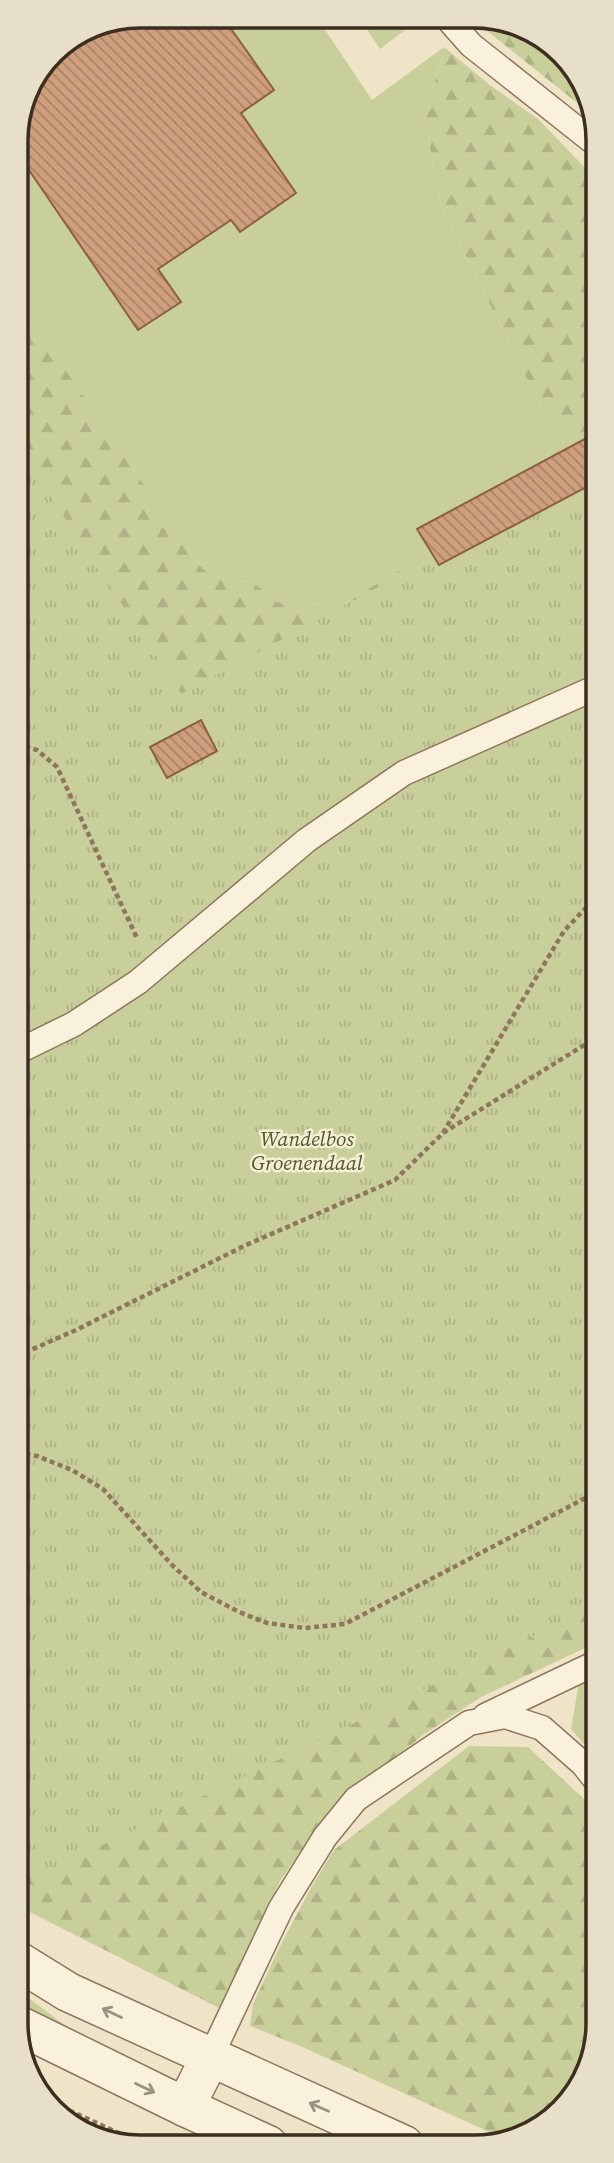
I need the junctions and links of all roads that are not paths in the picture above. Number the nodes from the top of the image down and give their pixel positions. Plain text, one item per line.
1 (457, 28) edge
2 (586, 136) edge
3 (586, 692) edge
4 (28, 1047) edge
5 (586, 1668) edge
6 (469, 1724) junction
7 (586, 1768) edge
8 (28, 1967) edge
9 (29, 2030) edge
10 (209, 2058) junction
11 (185, 2107) junction
12 (246, 2135) edge
13 (382, 2135) edge

1 - 2 lane
3 - 4 lane
5 - 6 lane
6 - 7 lane
6 - 10 lane
10 -> 8 street
9 -> 11 street
10 - 11 street
13 -> 10 street
11 - 12 street

